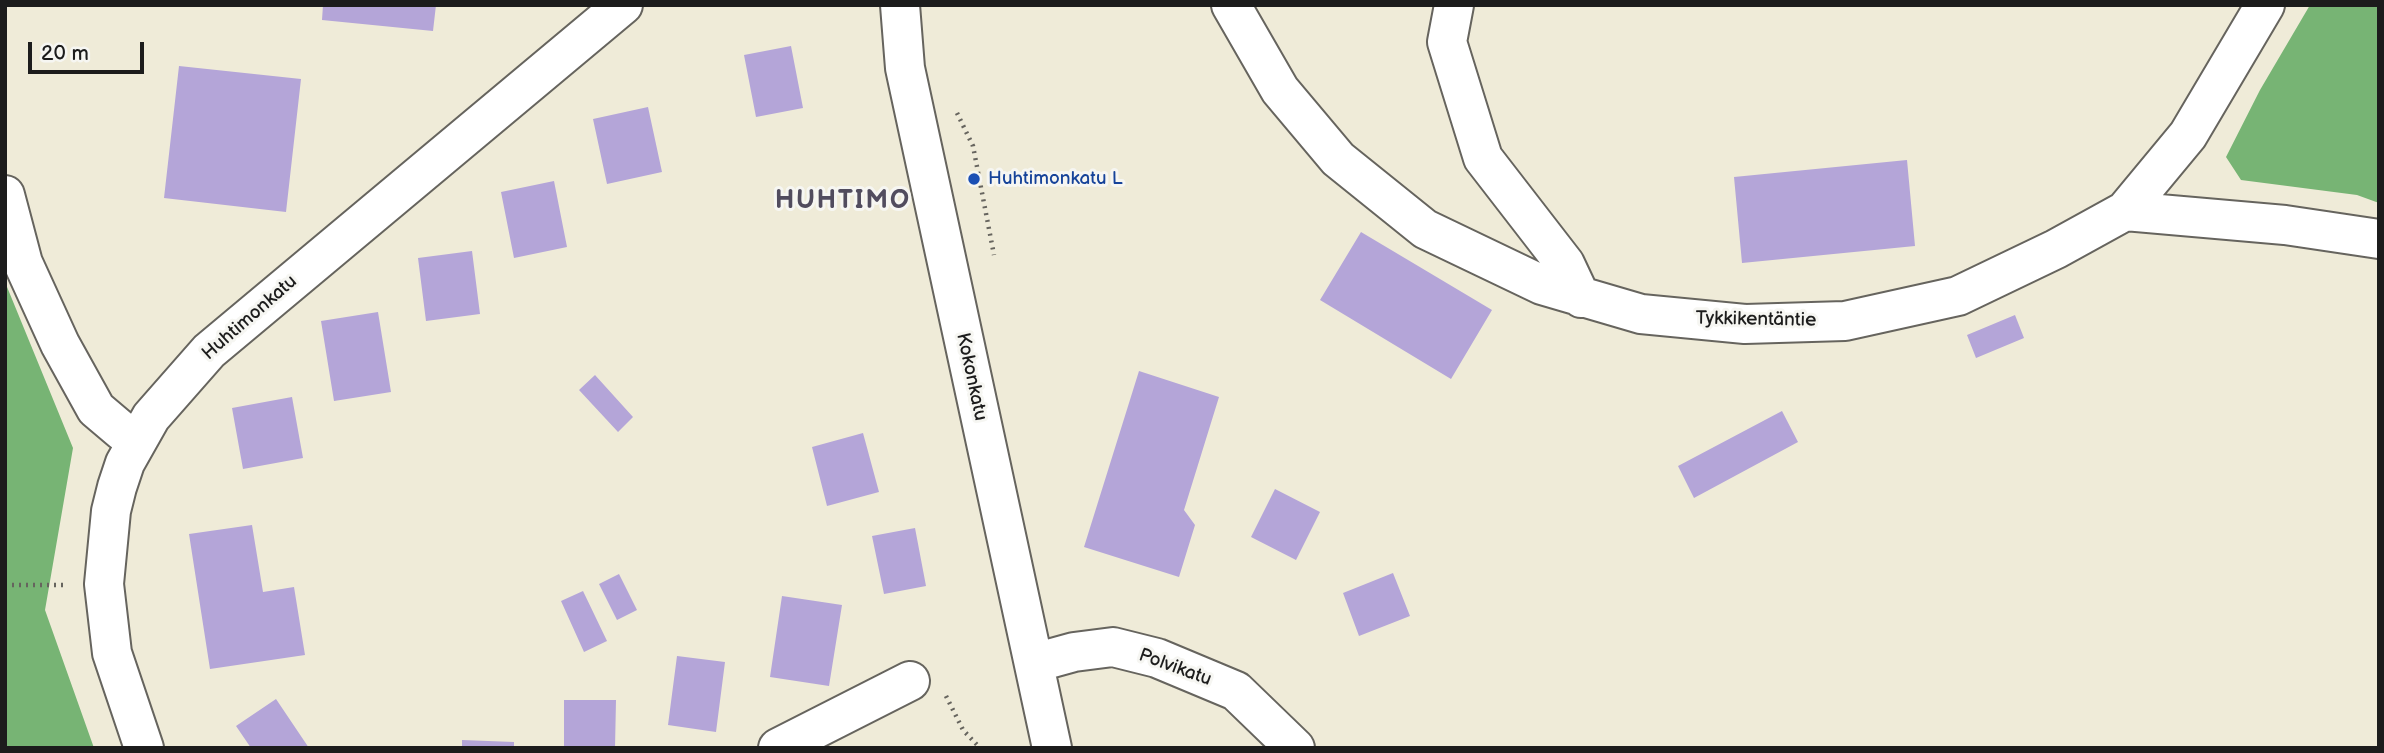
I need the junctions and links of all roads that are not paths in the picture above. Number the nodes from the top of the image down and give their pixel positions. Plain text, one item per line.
1 (623, 5) edge
2 (900, 5) edge
3 (1231, 5) edge
4 (1454, 5) edge
5 (2265, 5) edge
6 (5, 195) edge
7 (2125, 211) junction
8 (2379, 239) edge
9 (1581, 298) junction
10 (137, 439) junction
11 (1034, 663) junction
12 (910, 681) road end
13 (144, 748) edge
14 (778, 748) edge
15 (1052, 748) edge
16 (1295, 748) edge

1 - 10 street, Huhtimonkatu
2 - 11 street, Kokonkatu
3 - 9 street, Tykkikentäntie
4 - 9 street
5 - 7 street
6 - 10 street
7 - 8 street
7 - 9 street, Tykkikentäntie
10 - 13 street, Huhtimonkatu
11 - 15 street, Kokonkatu
11 - 16 street, Polvikatu
12 - 14 street

